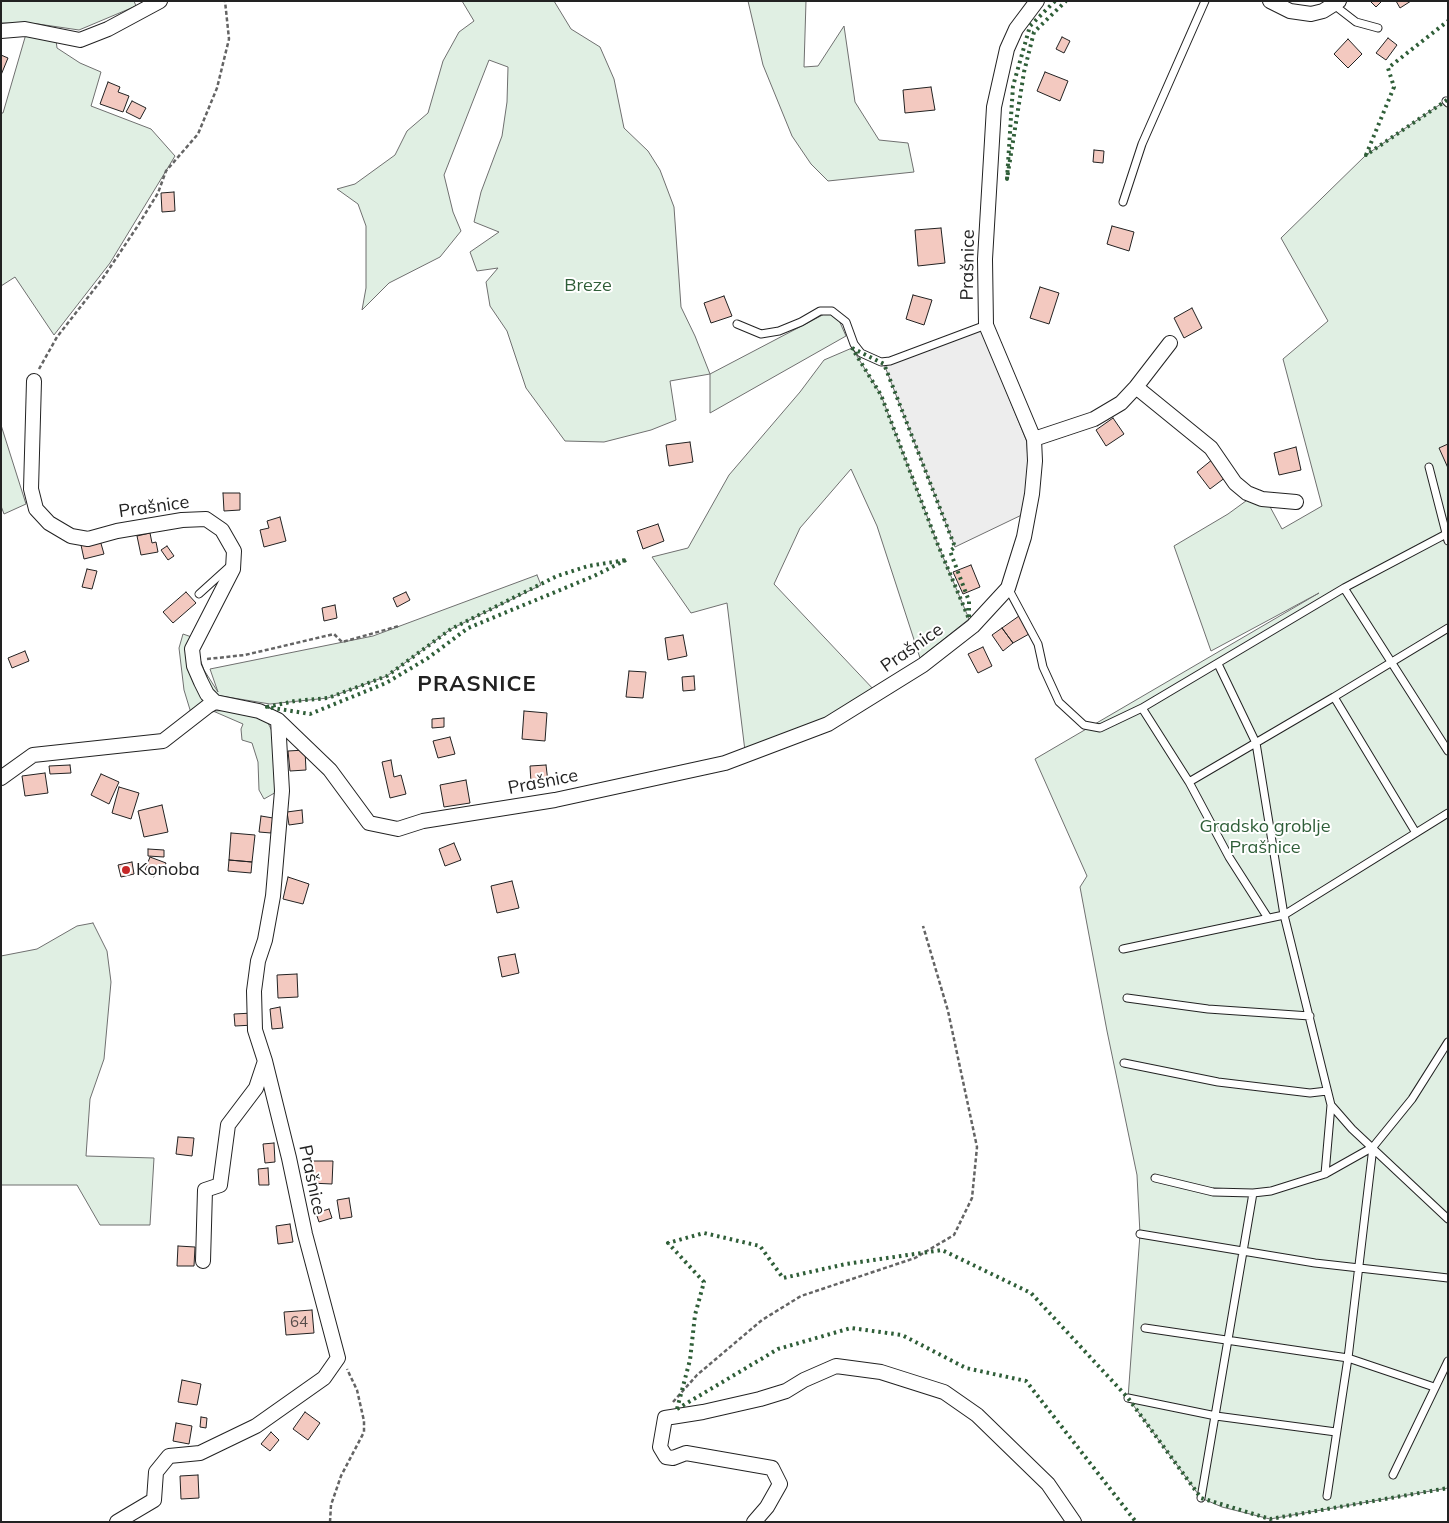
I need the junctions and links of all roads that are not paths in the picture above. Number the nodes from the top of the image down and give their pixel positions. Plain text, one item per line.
1 (160, 1) edge
2 (1037, 1) edge
3 (1205, 1) edge
4 (1270, 1) edge
5 (1336, 3) edge
6 (1378, 28) dead end
7 (1, 31) edge
8 (1123, 202) dead end
9 (737, 324) dead end
10 (986, 325) junction
11 (1170, 343) dead end
12 (34, 382) road end
13 (1136, 387) junction
14 (1034, 439) junction
15 (1429, 467) dead end
16 (1296, 502) dead end
17 (1447, 536) edge
18 (233, 564) junction
19 (1008, 588) junction
20 (1344, 588) junction
21 (199, 594) dead end
22 (1448, 628) edge
23 (1391, 663) junction
24 (1218, 664) junction
25 (1334, 697) junction
26 (215, 702) junction
27 (1142, 708) junction
28 (278, 720) junction
29 (1256, 743) junction
30 (1448, 750) edge
31 (1, 778) edge
32 (1189, 782) junction
33 (1448, 812) edge
34 (1416, 833) junction
35 (1284, 915) junction
36 (1268, 918) junction
37 (1123, 949) dead end
38 (1127, 998) dead end
39 (1310, 1016) junction
40 (1448, 1042) edge
41 (265, 1061) junction
42 (1124, 1063) dead end
43 (1327, 1091) junction
44 (1330, 1105) junction
45 (1373, 1147) junction
46 (1325, 1174) junction
47 (1155, 1178) dead end
48 (1253, 1193) junction
49 (1448, 1219) edge
50 (1140, 1234) dead end
51 (1244, 1251) junction
52 (203, 1260) dead end
53 (1359, 1268) junction
54 (1448, 1278) edge
55 (1145, 1328) dead end
56 (1229, 1340) junction
57 (1348, 1358) junction
58 (1448, 1361) edge
59 (1434, 1387) junction
60 (1128, 1398) dead end
61 (1216, 1416) junction
62 (1336, 1432) junction
63 (1393, 1475) dead end
64 (1327, 1496) dead end
65 (1201, 1498) dead end
66 (117, 1522) edge
67 (754, 1522) edge
68 (1074, 1522) edge

1 - 7 street
2 - 10 street, Prašnice
3 - 8 lane
4 - 5 street
5 - 6 lane
9 - 10 lane
10 - 14 street, Prašnice
11 - 13 street
12 - 18 street, Prašnice
13 - 14 street
13 - 16 street
14 - 19 street, Prašnice
15 - 17 lane
17 - 20 lane
18 - 21 lane
18 - 26 street
19 - 27 lane
19 - 28 street, Prašnice
20 - 23 lane
20 - 24 lane
22 - 23 lane
23 - 25 lane
23 - 30 lane
24 - 27 lane
24 - 29 lane
25 - 29 lane
25 - 34 lane
26 - 28 street, Prašnice
26 - 31 street
27 - 32 lane
28 - 41 street, Prašnice
29 - 32 lane
29 - 35 lane
32 - 36 lane
33 - 34 lane
34 - 35 lane
35 - 36 lane
35 - 39 lane
36 - 37 lane
38 - 39 lane
39 - 43 lane
40 - 45 lane
41 - 52 street
41 - 66 street, Prašnice
42 - 43 lane
43 - 44 lane
44 - 45 lane
44 - 46 lane
45 - 46 lane
45 - 49 lane
45 - 53 lane
46 - 48 lane
47 - 48 lane
48 - 51 lane
50 - 51 lane
51 - 53 lane
51 - 56 lane
53 - 54 lane
53 - 57 lane
55 - 56 lane
56 - 57 lane
56 - 61 lane
57 - 59 lane
57 - 62 lane
58 - 59 lane
59 - 63 lane
60 - 61 lane
61 - 62 lane
61 - 65 lane
62 - 64 lane
67 - 68 street

